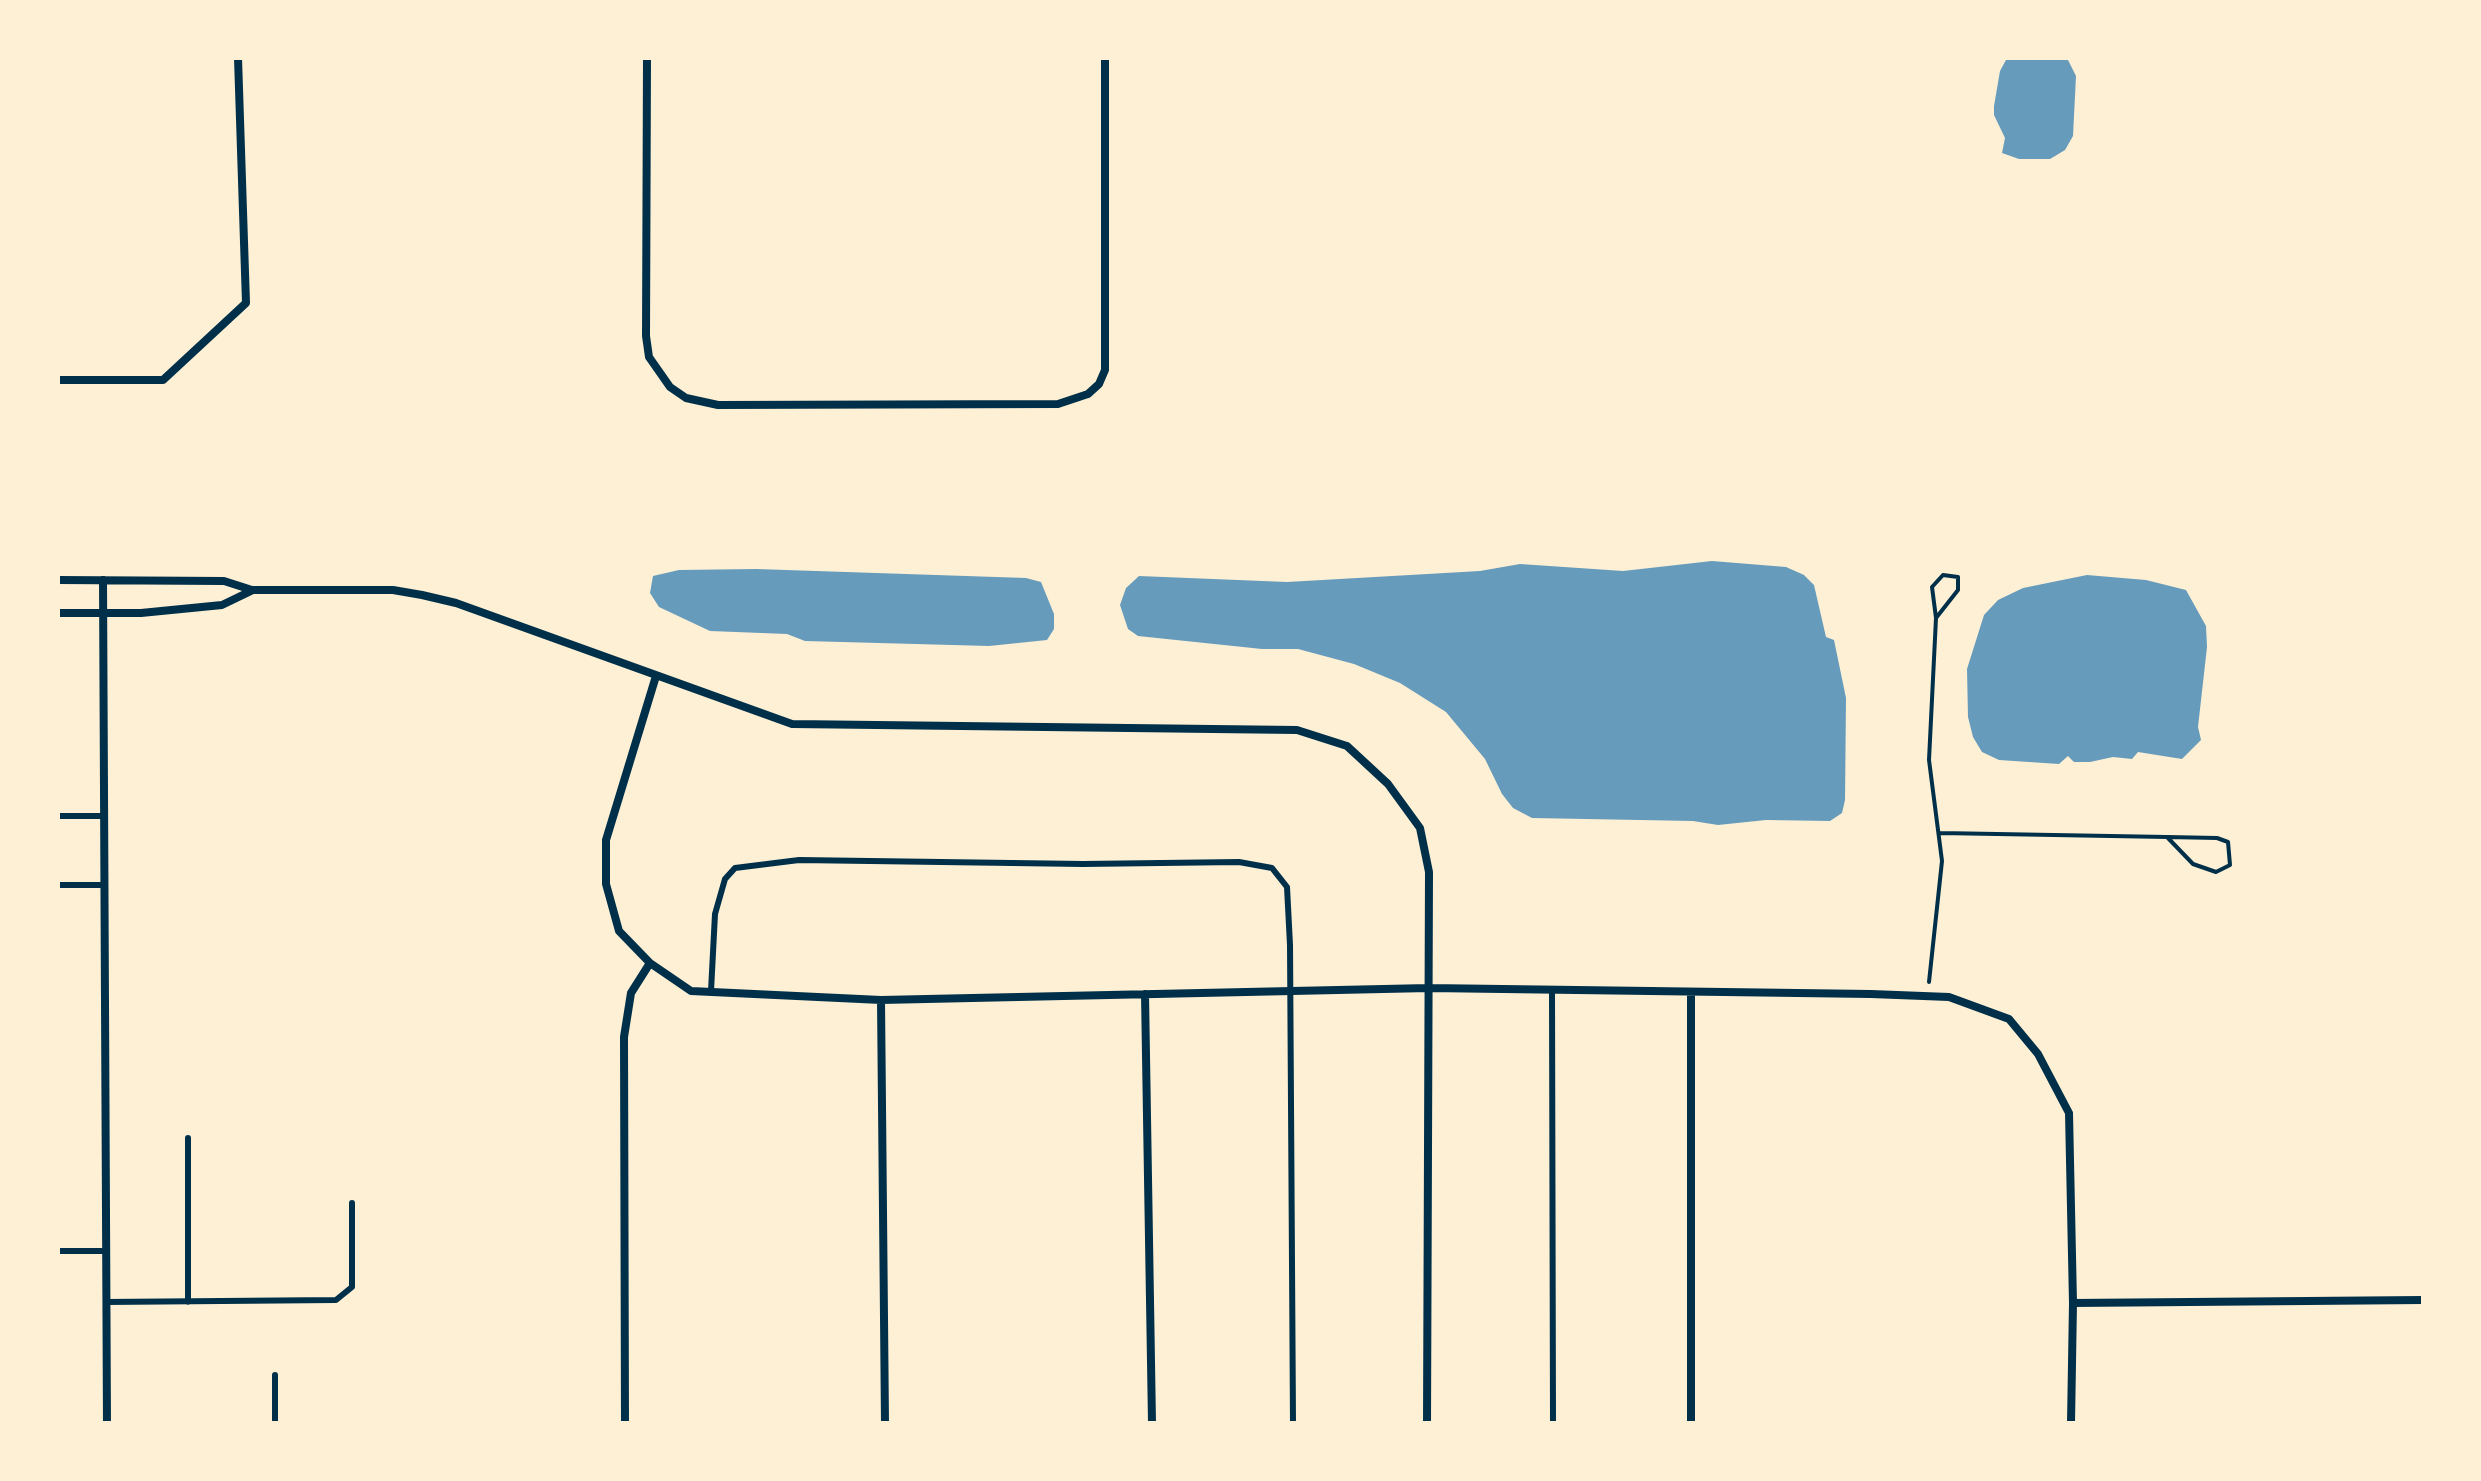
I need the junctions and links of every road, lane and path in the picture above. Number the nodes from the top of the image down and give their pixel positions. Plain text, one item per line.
1 (238, 58) edge
2 (647, 58) edge
3 (1105, 58) edge
4 (58, 380) edge
5 (58, 580) edge
6 (103, 580) junction
7 (252, 590) junction
8 (58, 613) edge
9 (102, 613) junction
10 (1936, 618) junction
11 (656, 676) junction
12 (58, 816) edge
13 (103, 816) junction
14 (1940, 833) junction
15 (2167, 837) junction
16 (58, 885) edge
17 (104, 885) junction
18 (650, 963) junction
19 (1429, 988) junction
20 (711, 991) junction
21 (1291, 991) junction
22 (1552, 991) junction
23 (1145, 994) junction
24 (1691, 994) junction
25 (1927, 996) junction
26 (881, 1000) junction
27 (188, 1138) dead end
28 (352, 1203) dead end
29 (58, 1251) edge
30 (106, 1251) junction
31 (2423, 1300) edge
32 (106, 1302) junction
33 (188, 1302) junction
34 (2073, 1303) junction
35 (275, 1375) dead end
36 (107, 1423) edge
37 (275, 1423) edge
38 (625, 1423) edge
39 (885, 1423) edge
40 (1152, 1423) edge
41 (1293, 1423) edge
42 (1427, 1423) edge
43 (1553, 1423) edge
44 (1691, 1423) edge
45 (2071, 1423) edge

1 - 4 street
2 - 3 street
5 - 6 street
6 - 7 street
6 - 9 street
7 - 9 street
7 - 11 street
8 - 9 street
9 - 13 street
10 - 10 path
10 - 14 path
11 - 18 street
11 - 19 street
12 - 13 lane
13 - 17 street
14 - 15 path
14 - 25 path
15 - 15 path
16 - 17 lane
17 - 30 street
18 - 20 street
18 - 38 street
19 - 21 street
19 - 22 street
19 - 42 street
20 - 21 lane
20 - 26 street
21 - 23 street
21 - 41 lane
22 - 24 street
22 - 43 lane
23 - 26 street
23 - 40 street
24 - 25 street
24 - 44 street
25 - 34 street
26 - 39 street
27 - 33 lane
28 - 33 lane
29 - 30 lane
30 - 32 street
31 - 34 street
32 - 33 lane
32 - 36 street
34 - 45 street
35 - 37 lane

